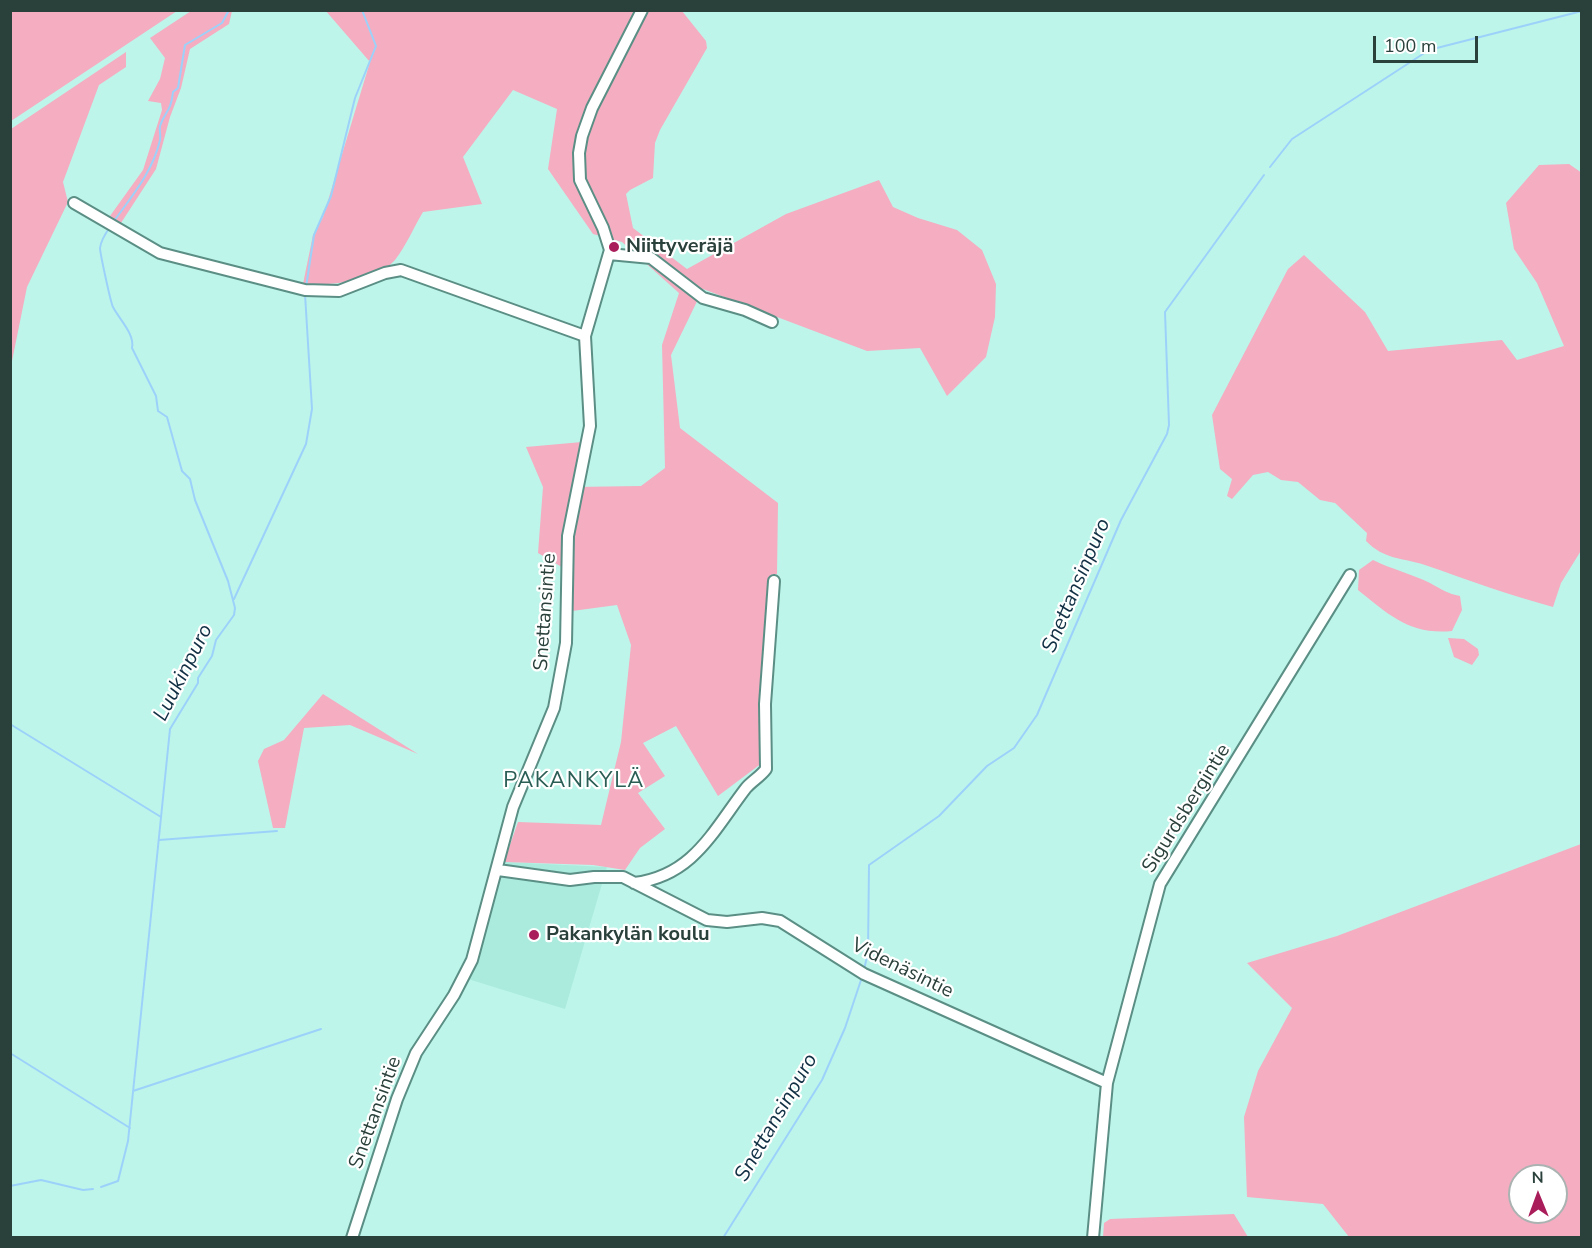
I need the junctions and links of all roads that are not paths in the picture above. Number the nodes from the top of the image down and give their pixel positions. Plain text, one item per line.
1 (642, 10) edge
2 (74, 203) dead end
3 (609, 254) junction
4 (772, 322) dead end
5 (585, 336) junction
6 (1350, 575) dead end
7 (774, 582) dead end
8 (498, 870) junction
9 (634, 883) junction
10 (1107, 1083) junction
11 (352, 1238) edge
12 (1093, 1238) edge

1 - 3 street
2 - 5 street
3 - 4 street
3 - 5 street, Snettansintie
5 - 8 street, Snettansintie
6 - 10 street, Sigurdsbergintie
7 - 9 street
8 - 9 street, Videnäsintie
8 - 11 street, Snettansintie
9 - 10 street, Videnäsintie
10 - 12 street

